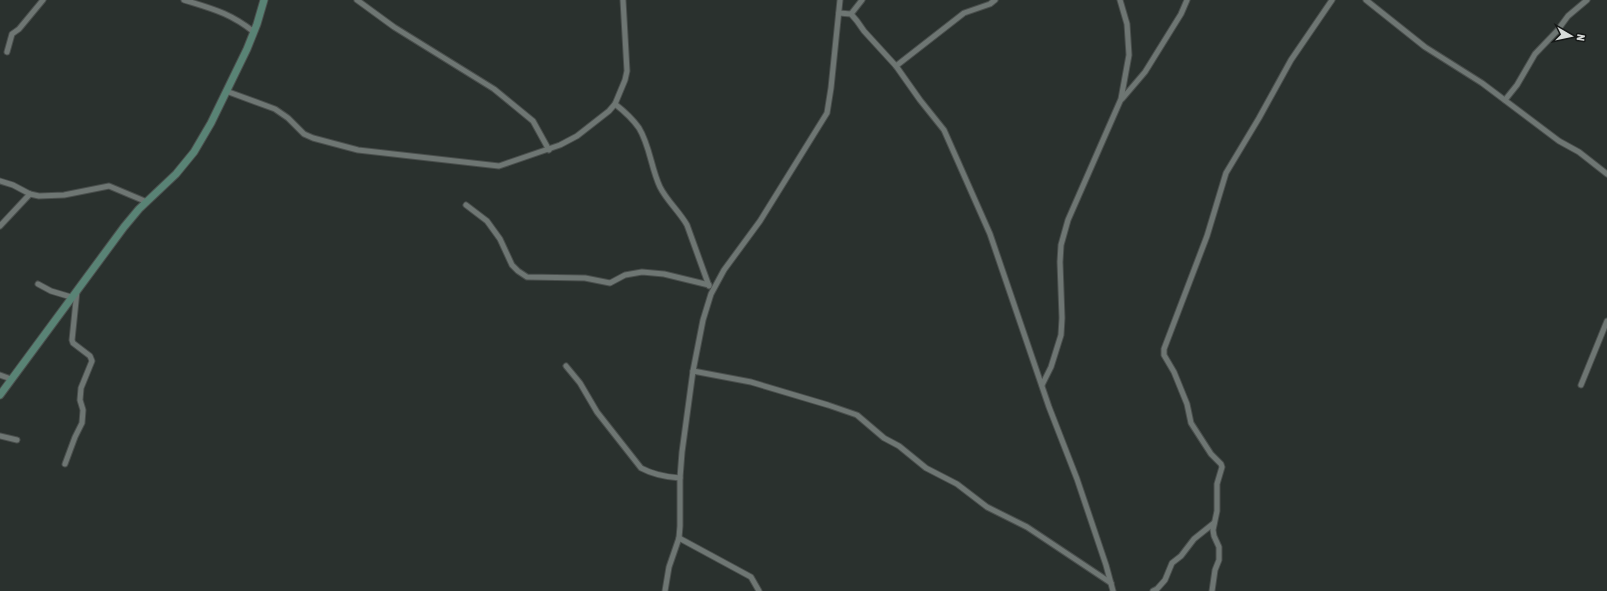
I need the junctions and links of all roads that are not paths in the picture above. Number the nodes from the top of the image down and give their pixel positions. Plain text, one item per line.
1 (43, 0) edge
2 (184, 0) edge
3 (264, 0) edge
4 (357, 0) edge
5 (622, 0) edge
6 (840, 0) edge
7 (862, 0) edge
8 (995, 0) edge
9 (1120, 0) edge
10 (1187, 0) edge
11 (1332, 0) edge
12 (1366, 0) edge
13 (1587, 0) edge
14 (839, 12) junction
15 (851, 14) junction
16 (254, 32) junction
17 (7, 52) dead end
18 (896, 66) junction
19 (226, 91) junction
20 (1121, 99) junction
21 (1505, 100) junction
22 (615, 104) junction
23 (549, 150) junction
24 (1607, 174) edge
25 (0, 181) edge
26 (30, 194) junction
27 (147, 202) junction
28 (466, 206) dead end
29 (0, 226) edge
30 (38, 284) dead end
31 (709, 284) junction
32 (77, 290) junction
33 (711, 294) junction
34 (71, 297) junction
35 (1607, 321) edge
36 (566, 366) dead end
37 (693, 371) junction
38 (0, 375) edge
39 (11, 379) junction
40 (1580, 385) dead end
41 (1042, 386) junction
42 (0, 395) edge
43 (0, 436) edge
44 (17, 440) dead end
45 (65, 464) dead end
46 (680, 478) junction
47 (1214, 523) junction
48 (679, 538) junction
49 (1111, 583) junction
50 (665, 591) edge
51 (759, 591) edge
52 (1113, 591) edge
53 (1153, 591) edge
54 (1212, 591) edge

1 - 17 street
2 - 16 street
3 - 16 main road
4 - 23 street
5 - 22 street
6 - 14 street
7 - 15 street
8 - 18 street
9 - 20 street
10 - 20 street
11 - 47 street
12 - 21 street
13 - 21 street
14 - 15 street
14 - 33 street
15 - 18 street
16 - 19 main road
18 - 41 street
19 - 23 street
19 - 27 main road
20 - 41 street
21 - 24 street
22 - 23 street
22 - 31 street
25 - 26 street
26 - 27 street
26 - 29 street
27 - 32 main road
28 - 31 street
30 - 34 street
31 - 33 street
32 - 34 main road
32 - 45 street
33 - 37 street
34 - 39 main road
35 - 40 street
36 - 46 street
37 - 46 street
37 - 49 street
38 - 39 street
39 - 42 main road
41 - 49 street
43 - 44 street
46 - 48 street
47 - 53 street
47 - 54 street
48 - 50 street
48 - 51 street
49 - 52 street

